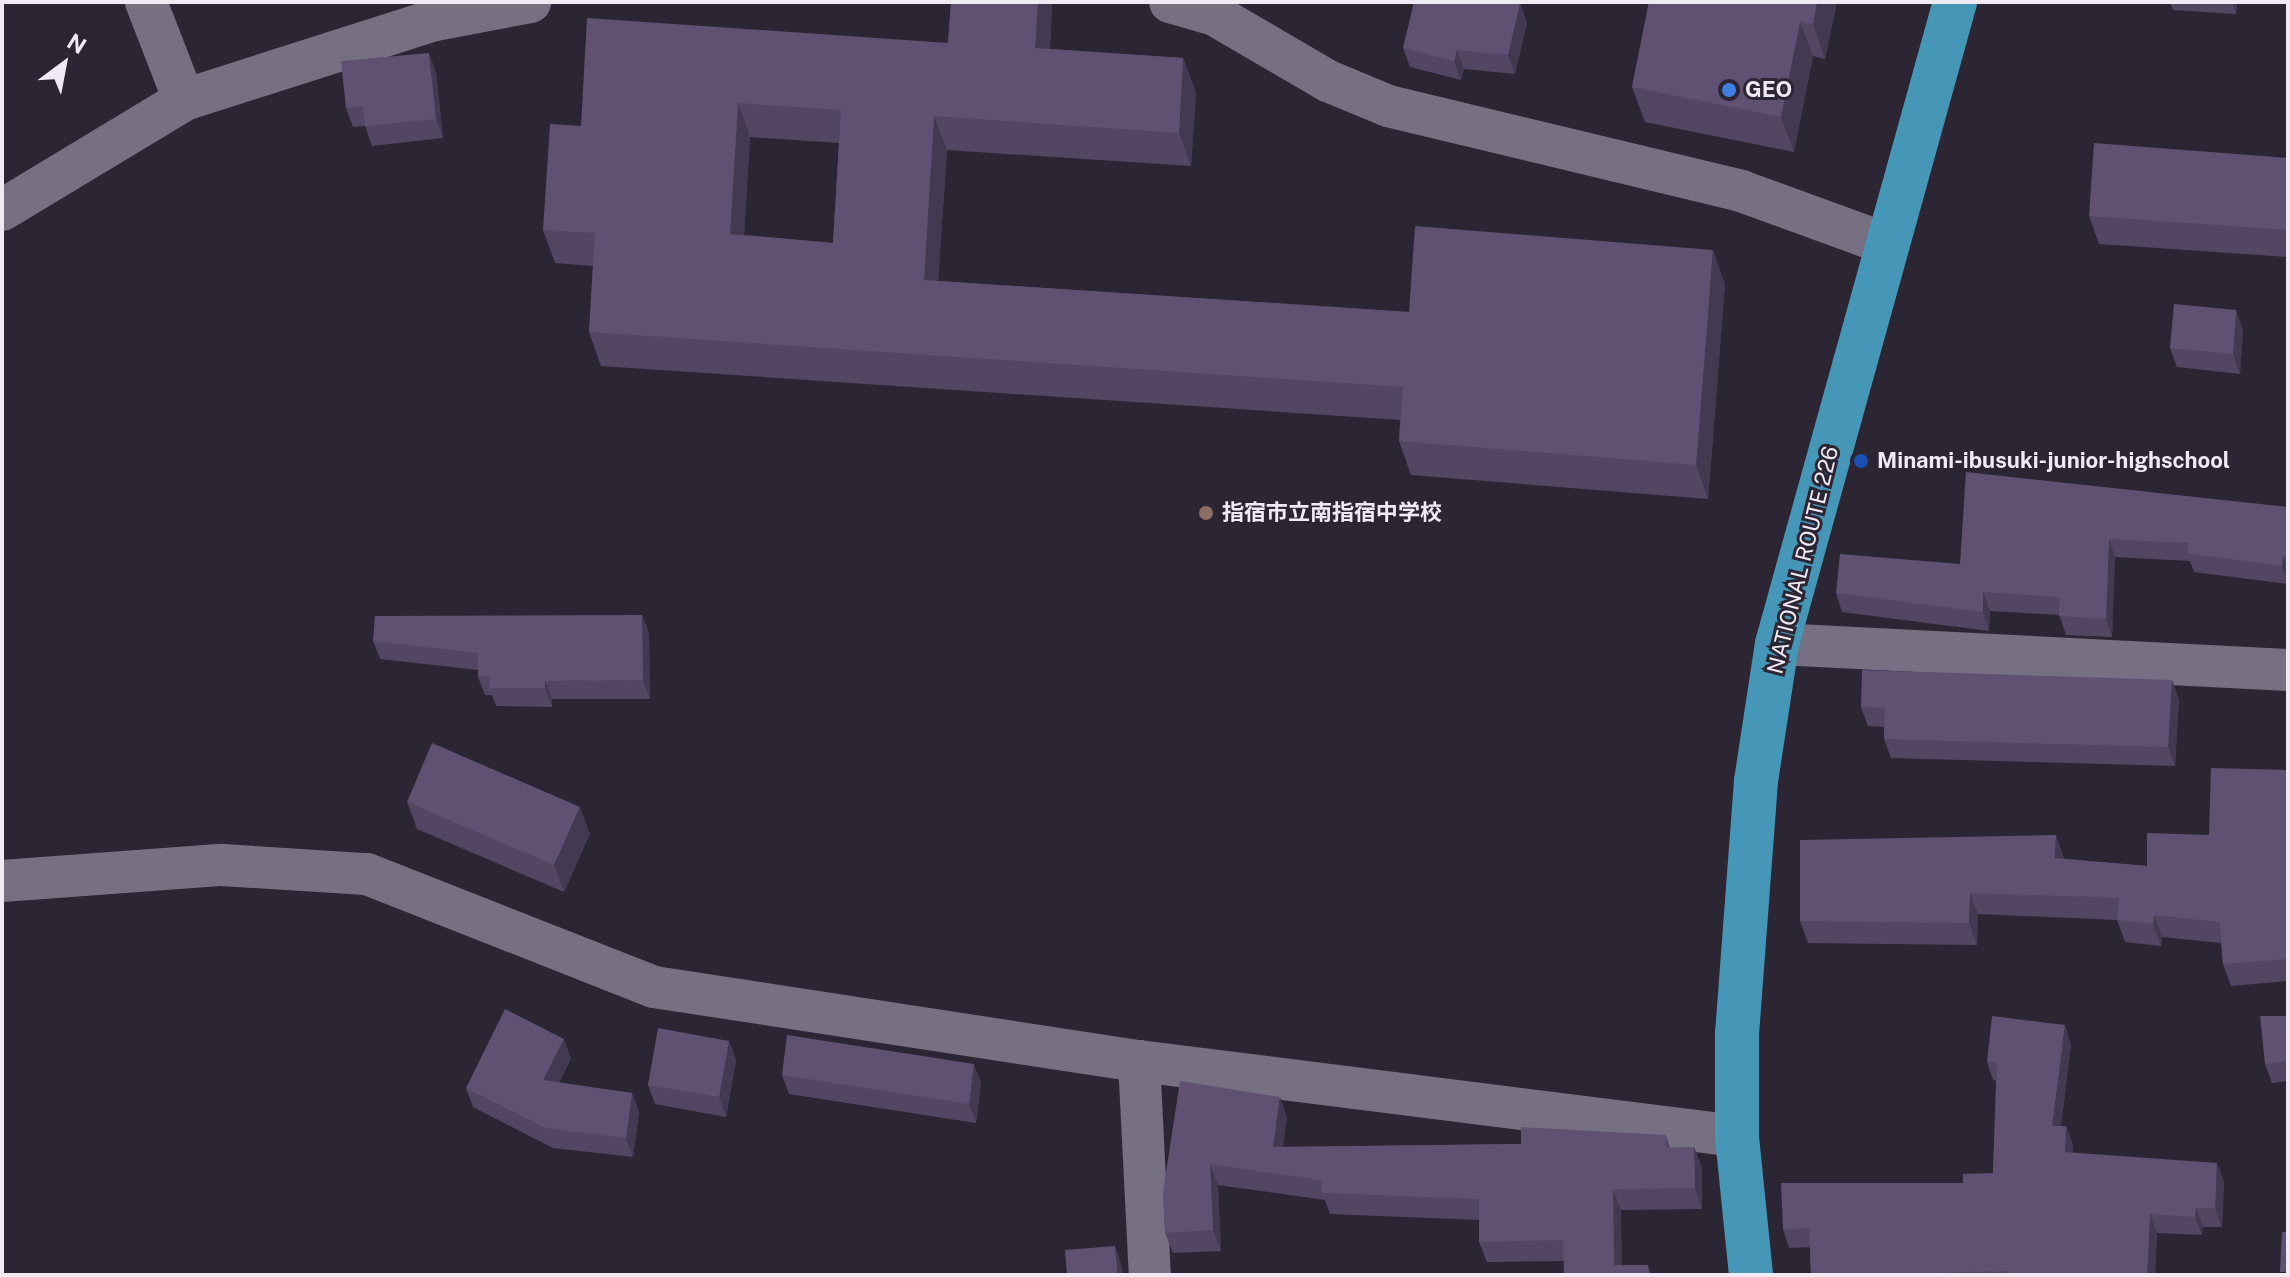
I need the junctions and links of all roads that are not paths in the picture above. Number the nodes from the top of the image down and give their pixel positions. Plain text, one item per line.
1 (146, 2) edge
2 (530, 2) edge
3 (1170, 2) edge
4 (1955, 2) edge
5 (184, 100) junction
6 (2, 210) edge
7 (1887, 244) junction
8 (1777, 644) junction
9 (2288, 670) edge
10 (2, 881) edge
11 (1139, 1061) junction
12 (1737, 1136) junction
13 (1150, 1275) edge
14 (1751, 1275) edge

1 - 5 street
2 - 5 street
3 - 7 street
4 - 7 highway, NATIONAL ROUTE 226
5 - 6 street
7 - 8 highway, NATIONAL ROUTE 226
8 - 9 street
8 - 12 highway, NATIONAL ROUTE 226
10 - 11 street
11 - 12 street
11 - 13 street
12 - 14 highway, NATIONAL ROUTE 226

